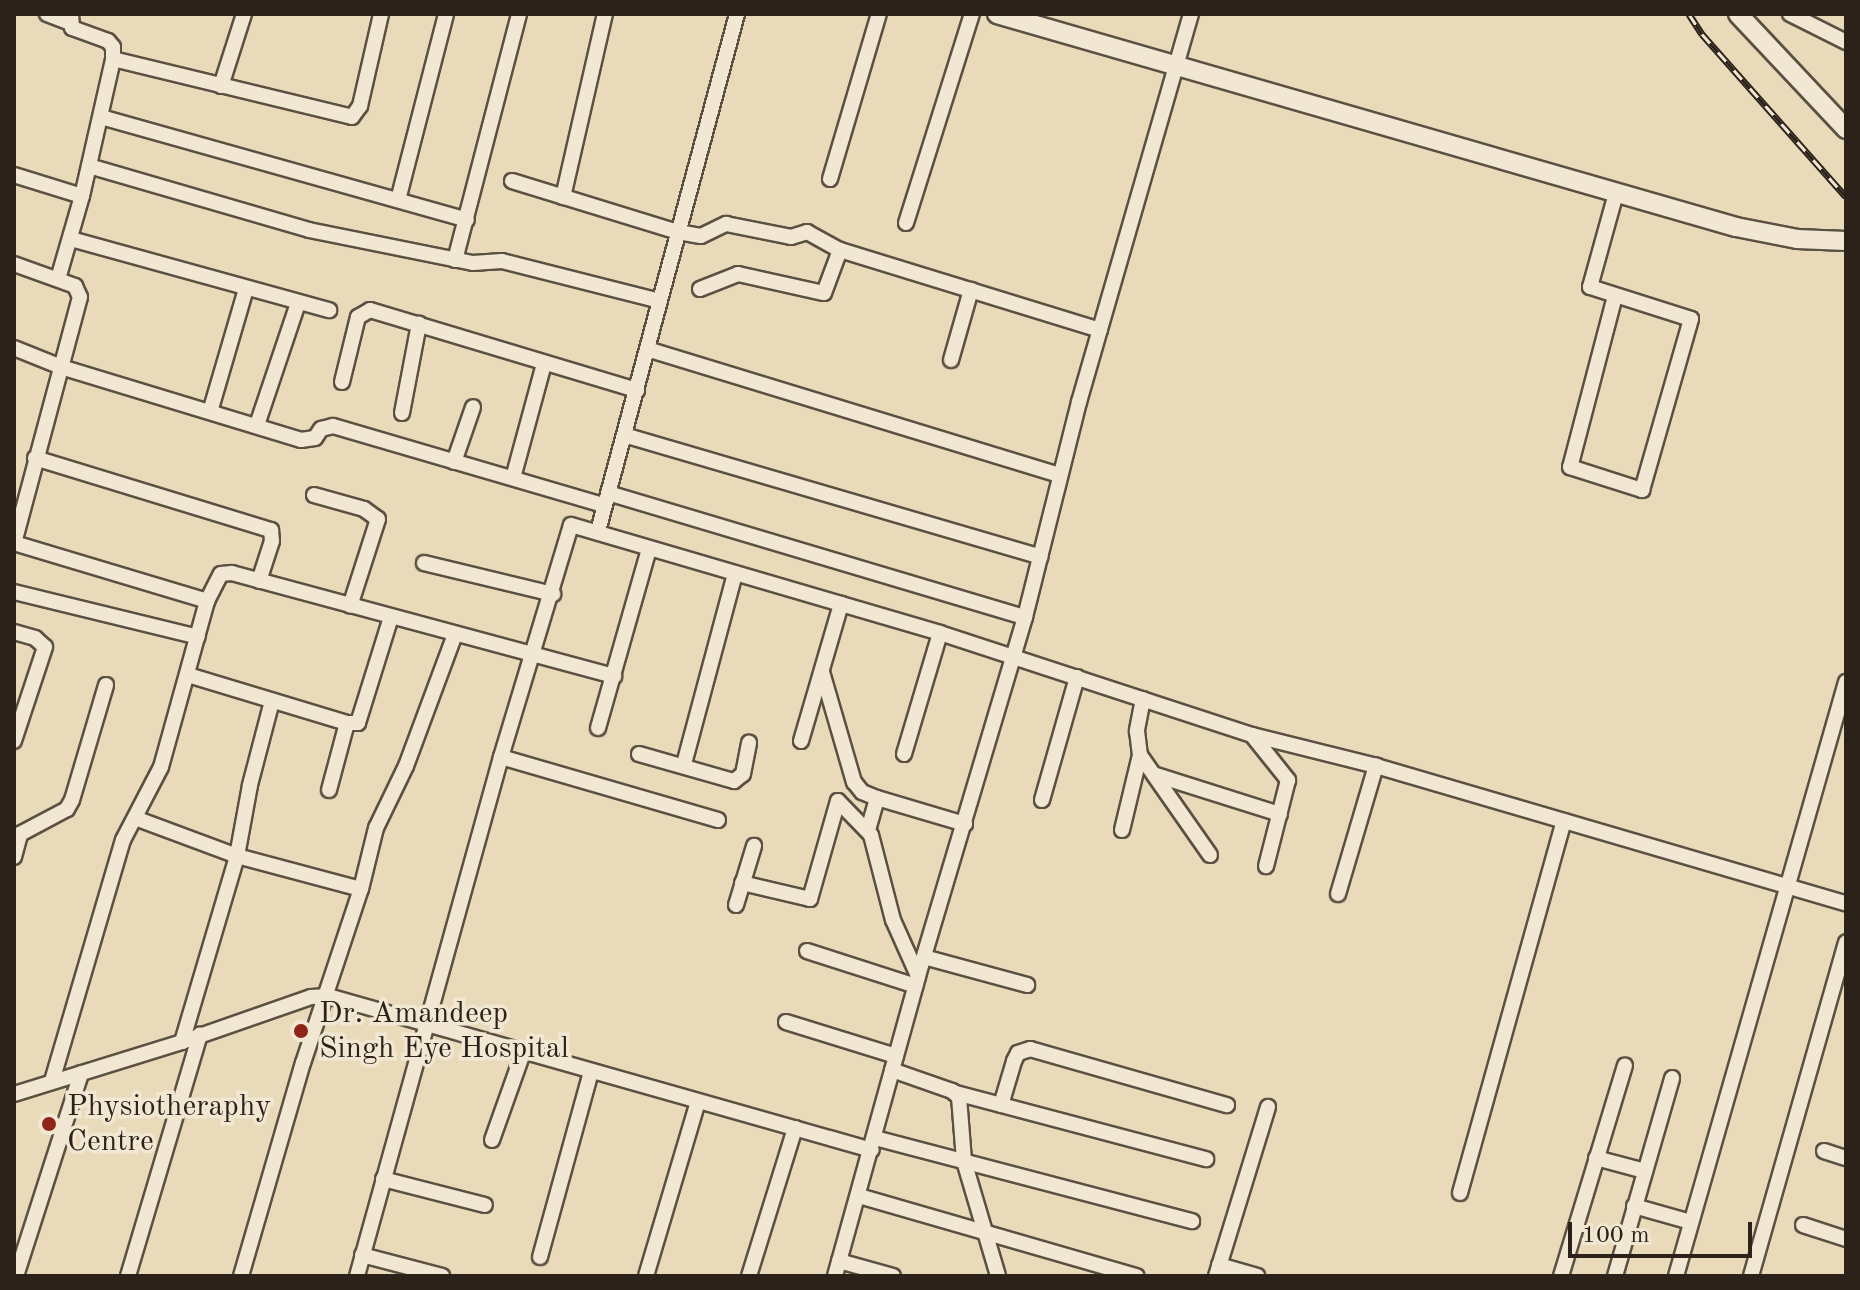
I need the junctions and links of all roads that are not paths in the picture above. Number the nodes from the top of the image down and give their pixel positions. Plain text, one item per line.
1 (47, 14) edge
2 (244, 14) edge
3 (381, 14) edge
4 (446, 14) edge
5 (519, 14) edge
6 (605, 14) edge
7 (737, 14) edge
8 (879, 14) edge
9 (972, 14) edge
10 (997, 14) edge
11 (1191, 14) edge
12 (1738, 14) edge
13 (1790, 14) edge
14 (70, 18) edge
15 (1814, 20) edge
16 (1846, 42) edge
17 (113, 59) junction
18 (1176, 66) junction
19 (221, 86) junction
20 (101, 117) junction
21 (1846, 129) edge
22 (89, 166) junction
23 (14, 175) edge
24 (830, 179) dead end
25 (512, 181) dead end
26 (1616, 193) junction
27 (82, 196) junction
28 (563, 197) junction
29 (398, 200) junction
30 (467, 220) junction
31 (906, 223) dead end
32 (678, 232) junction
33 (71, 239) junction
34 (1846, 241) edge
35 (840, 250) junction
36 (455, 260) junction
37 (14, 264) edge
38 (58, 279) junction
39 (246, 289) junction
40 (700, 289) dead end
41 (971, 290) junction
42 (1615, 296) junction
43 (660, 301) junction
44 (298, 303) junction
45 (329, 310) dead end
46 (419, 324) junction
47 (1100, 330) junction
48 (14, 348) edge
49 (647, 349) junction
50 (951, 360) dead end
51 (544, 364) junction
52 (61, 367) junction
53 (342, 382) dead end
54 (637, 390) junction
55 (473, 407) dead end
56 (210, 412) junction
57 (402, 413) dead end
58 (257, 425) junction
59 (624, 435) junction
60 (35, 458) junction
61 (454, 462) junction
62 (1060, 475) junction
63 (513, 478) junction
64 (314, 495) dead end
65 (606, 499) junction
66 (598, 531) junction
67 (14, 543) edge
68 (649, 549) junction
69 (1040, 557) junction
70 (424, 563) dead end
71 (735, 574) junction
72 (259, 581) junction
73 (14, 592) edge
74 (553, 594) junction
75 (207, 601) junction
76 (841, 604) junction
77 (350, 606) junction
78 (391, 617) junction
79 (1025, 617) junction
80 (14, 632) edge
81 (940, 633) junction
82 (455, 634) junction
83 (198, 637) junction
84 (535, 654) junction
85 (1014, 656) junction
86 (822, 672) junction
87 (188, 675) junction
88 (614, 676) junction
89 (1077, 677) junction
90 (1846, 682) edge
91 (106, 685) dead end
92 (1143, 699) junction
93 (272, 701) junction
94 (347, 723) junction
95 (598, 728) dead end
96 (1252, 735) junction
97 (14, 741) edge
98 (801, 741) dead end
99 (749, 743) dead end
100 (639, 754) dead end
101 (904, 754) dead end
102 (1140, 755) junction
103 (501, 757) junction
104 (684, 764) junction
105 (848, 766) junction
106 (1376, 766) junction
107 (1156, 775) junction
108 (329, 790) dead end
109 (877, 798) junction
110 (1042, 800) dead end
111 (838, 801) junction
112 (1280, 814) junction
113 (135, 818) junction
114 (718, 820) dead end
115 (1564, 821) junction
116 (965, 824) junction
117 (868, 830) junction
118 (1122, 830) dead end
119 (754, 846) dead end
120 (1210, 855) dead end
121 (237, 856) junction
122 (14, 857) edge
123 (1266, 866) dead end
124 (742, 883) junction
125 (1788, 887) junction
126 (361, 889) junction
127 (1338, 894) dead end
128 (1846, 903) edge
129 (736, 905) dead end
130 (1846, 942) edge
131 (807, 951) dead end
132 (924, 957) junction
133 (917, 981) junction
134 (1027, 985) dead end
135 (328, 996) junction
136 (786, 1022) dead end
137 (425, 1026) junction
138 (200, 1035) junction
139 (182, 1042) junction
140 (523, 1053) junction
141 (894, 1063) junction
142 (1625, 1065) dead end
143 (591, 1072) junction
144 (81, 1073) junction
145 (1672, 1078) dead end
146 (52, 1081) junction
147 (956, 1093) junction
148 (14, 1094) edge
149 (698, 1102) junction
150 (1001, 1105) junction
151 (1227, 1105) dead end
152 (1268, 1107) dead end
153 (795, 1128) junction
154 (492, 1140) dead end
155 (874, 1144) junction
156 (1824, 1151) dead end
157 (1596, 1158) junction
158 (1846, 1158) edge
159 (1206, 1159) dead end
160 (964, 1161) junction
161 (1645, 1171) junction
162 (383, 1179) junction
163 (1460, 1193) dead end
164 (859, 1196) junction
165 (485, 1205) dead end
166 (1634, 1206) junction
167 (1192, 1221) dead end
168 (1691, 1222) junction
169 (1803, 1225) dead end
170 (985, 1232) junction
171 (1846, 1239) edge
172 (362, 1255) junction
173 (540, 1257) dead end
174 (839, 1261) junction
175 (1217, 1271) edge
176 (435, 1275) edge
177 (16, 1276) edge
178 (128, 1276) edge
179 (241, 1276) edge
180 (357, 1276) edge
181 (646, 1276) edge
182 (749, 1276) edge
183 (835, 1276) edge
184 (893, 1276) edge
185 (998, 1276) edge
186 (1137, 1276) edge
187 (1257, 1276) edge
188 (1561, 1276) edge
189 (1615, 1276) edge
190 (1676, 1276) edge
191 (1751, 1276) edge

1 - 14 street
2 - 19 street
3 - 19 street
4 - 29 street
5 - 30 street
6 - 28 street
7 - 32 street
8 - 24 street
9 - 31 street
10 - 18 street
11 - 18 street
12 - 21 street
13 - 15 street
14 - 17 street
15 - 16 street
17 - 19 street
17 - 20 street
18 - 26 street
18 - 47 street
20 - 22 street
20 - 29 street
22 - 27 street
22 - 36 street
23 - 27 street
25 - 28 street
26 - 34 street
26 - 42 street
27 - 33 street
28 - 32 street
29 - 30 street
30 - 36 street
32 - 35 street
32 - 43 street
33 - 38 street
33 - 39 street
35 - 40 street
35 - 41 street
36 - 43 street
37 - 38 street
38 - 52 street
39 - 44 street
39 - 56 street
41 - 47 street
41 - 50 street
42 - 42 street
43 - 49 street
44 - 45 street
44 - 58 street
46 - 51 street
46 - 53 street
46 - 57 street
47 - 62 street
48 - 52 street
49 - 54 street
49 - 62 street
51 - 54 street
51 - 63 street
52 - 56 street
52 - 60 street
54 - 59 street
55 - 61 street
56 - 58 street
58 - 61 street
59 - 65 street
59 - 69 street
60 - 67 street
60 - 72 street
61 - 63 street
62 - 69 street
63 - 65 street
64 - 77 street
65 - 66 street
65 - 79 street
66 - 68 street
66 - 74 street
67 - 75 street
68 - 71 street
68 - 88 street
69 - 79 street
70 - 74 street
71 - 76 street
71 - 104 street
72 - 75 street
72 - 77 street
73 - 83 street
74 - 84 street
75 - 83 street
76 - 81 street
76 - 86 street
77 - 78 street
78 - 82 street
78 - 94 street
79 - 85 street
80 - 97 street
81 - 85 street
81 - 101 street
82 - 84 street
82 - 126 street
83 - 87 street
84 - 88 street
84 - 103 street
85 - 89 street
85 - 116 street
86 - 98 street
86 - 105 street
87 - 93 street
87 - 113 street
88 - 95 street
89 - 92 street
89 - 110 street
90 - 125 street
91 - 122 street
92 - 96 street
92 - 102 street
93 - 94 street
93 - 121 street
94 - 108 street
96 - 106 street
96 - 112 street
99 - 104 street
100 - 104 street
102 - 107 street
102 - 118 street
103 - 114 street
103 - 137 street
105 - 109 street
105 - 111 street
106 - 115 street
106 - 127 street
107 - 112 street
107 - 120 street
109 - 116 street
109 - 117 street
111 - 117 street
111 - 124 street
112 - 123 street
113 - 121 street
113 - 146 street
115 - 125 street
115 - 163 street
116 - 132 street
117 - 133 street
119 - 124 street
121 - 126 street
121 - 139 street
124 - 129 street
125 - 128 street
125 - 168 street
126 - 135 street
130 - 191 street
131 - 133 street
132 - 133 street
132 - 134 street
133 - 141 street
135 - 137 street
135 - 138 street
135 - 179 street
136 - 141 street
137 - 140 street
137 - 162 street
138 - 139 street
138 - 178 street
139 - 144 street
140 - 143 street
140 - 154 street
141 - 147 street
141 - 155 street
142 - 157 street
143 - 149 street
143 - 173 street
144 - 146 street
144 - 177 street
145 - 161 street
146 - 148 street
147 - 150 street
147 - 160 street
149 - 153 street
149 - 181 street
150 - 151 street
150 - 159 street
152 - 175 street
153 - 155 street
153 - 182 street
155 - 160 street
155 - 164 street
156 - 158 street
157 - 161 street
157 - 188 street
160 - 167 street
160 - 170 street
161 - 166 street
162 - 165 street
162 - 172 street
164 - 170 street
164 - 174 street
166 - 168 street
166 - 189 street
168 - 190 street
169 - 171 street
170 - 185 street
170 - 186 street
172 - 176 street
172 - 180 street
174 - 183 street
174 - 184 street
175 - 187 street

